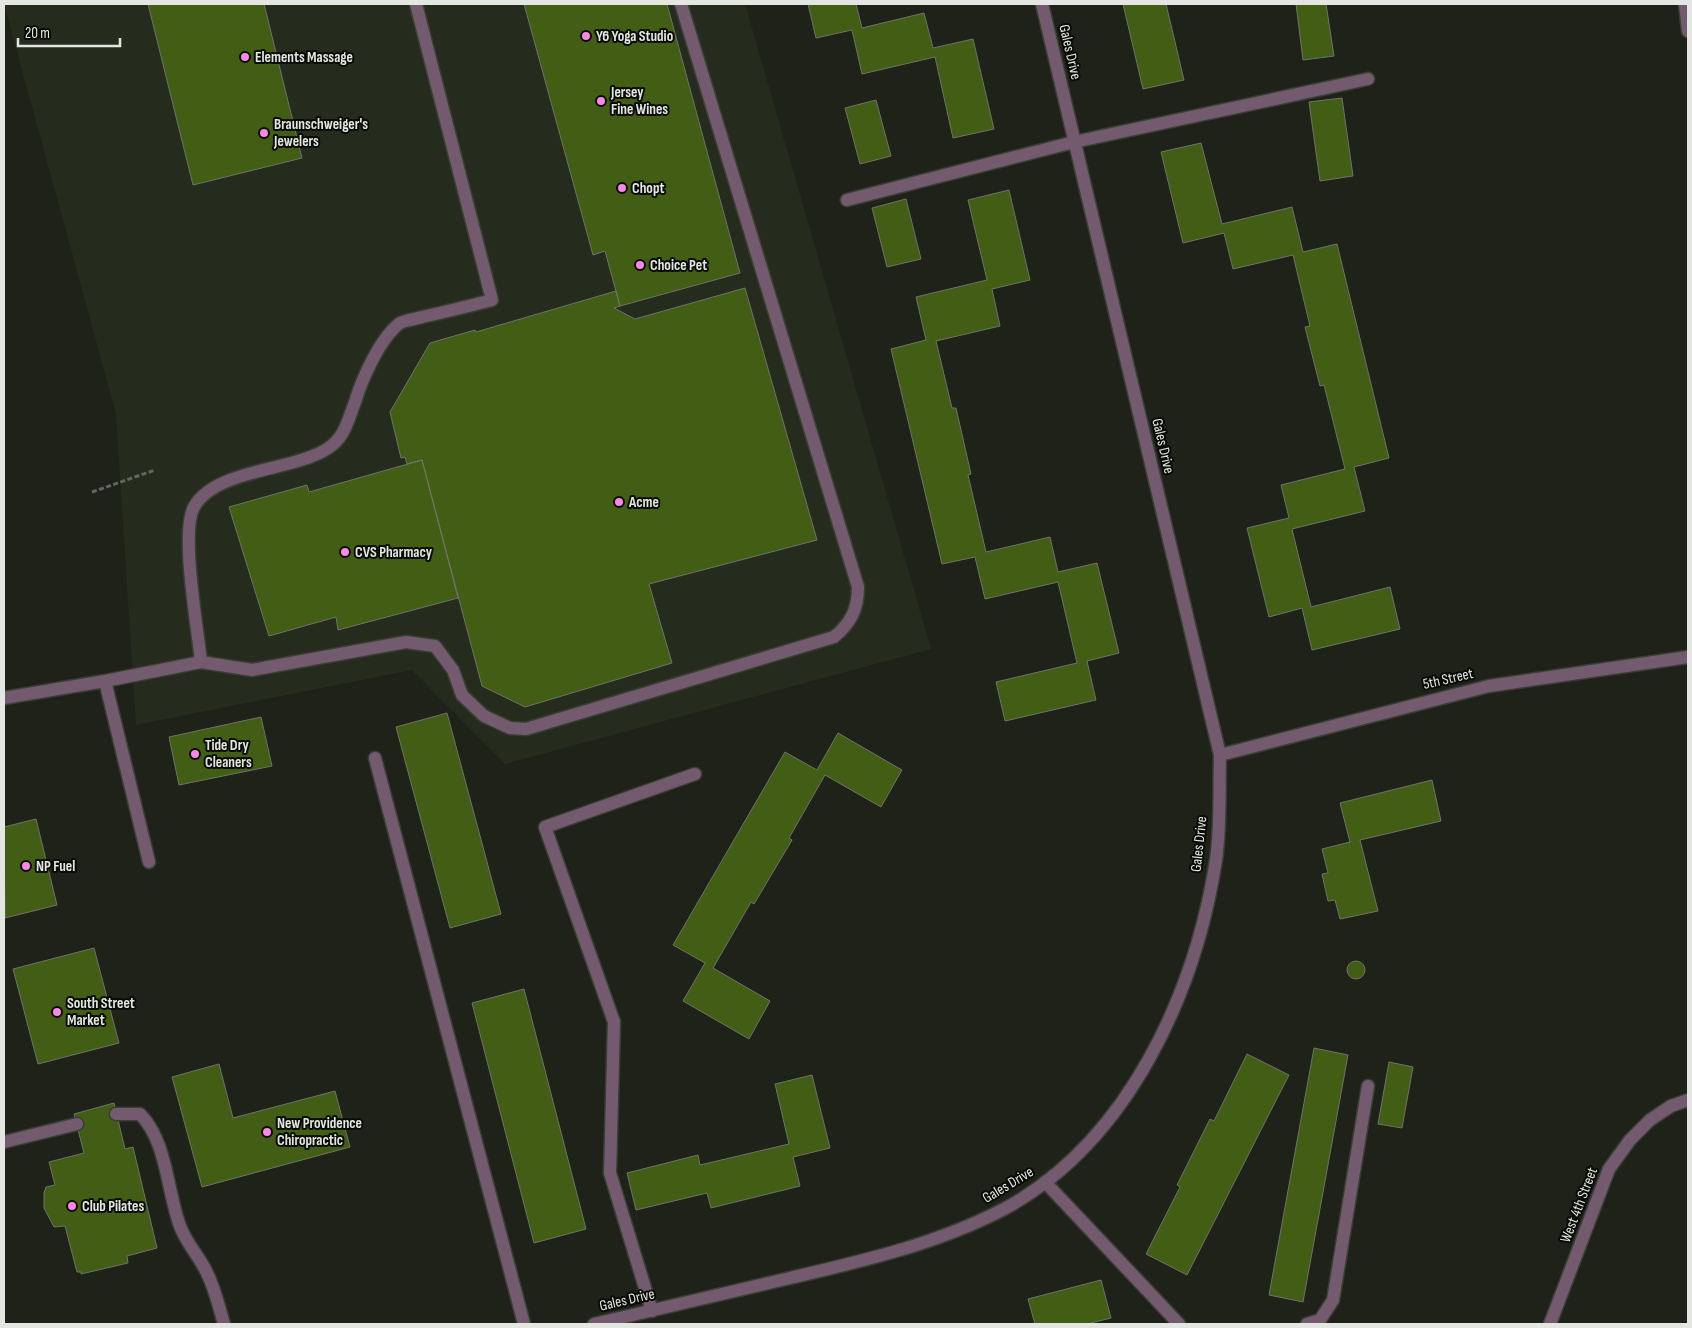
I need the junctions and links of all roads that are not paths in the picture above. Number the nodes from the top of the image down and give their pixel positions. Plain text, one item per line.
1 (416, 4) edge
2 (682, 4) edge
3 (1042, 4) edge
4 (1685, 4) edge
5 (1688, 31) edge
6 (1368, 78) dead end
7 (1074, 142) junction
8 (847, 200) dead end
9 (1688, 657) edge
10 (201, 662) junction
11 (105, 681) junction
12 (4, 698) edge
13 (1220, 755) junction
14 (375, 758) dead end
15 (695, 774) dead end
16 (149, 862) dead end
17 (1368, 1086) dead end
18 (1688, 1100) edge
19 (116, 1114) dead end
20 (77, 1124) dead end
21 (6, 1142) edge
22 (1045, 1182) junction
23 (652, 1311) junction
24 (223, 1321) edge
25 (524, 1324) edge
26 (594, 1324) edge
27 (1179, 1324) edge
28 (1306, 1324) edge
29 (1550, 1324) edge

1 - 10 street
2 - 10 street
3 - 7 street, Gales Drive
4 - 5 street
6 - 7 street
7 - 8 street
7 - 13 street, Gales Drive
9 - 13 street, 5th Street
10 - 11 street
11 - 12 street
11 - 16 street
13 - 22 street, Gales Drive
14 - 25 street
15 - 23 street
17 - 28 street
18 - 29 street, West 4th Street
19 - 24 street
20 - 21 street
22 - 23 street, Gales Drive
22 - 27 street
23 - 26 street, Gales Drive

